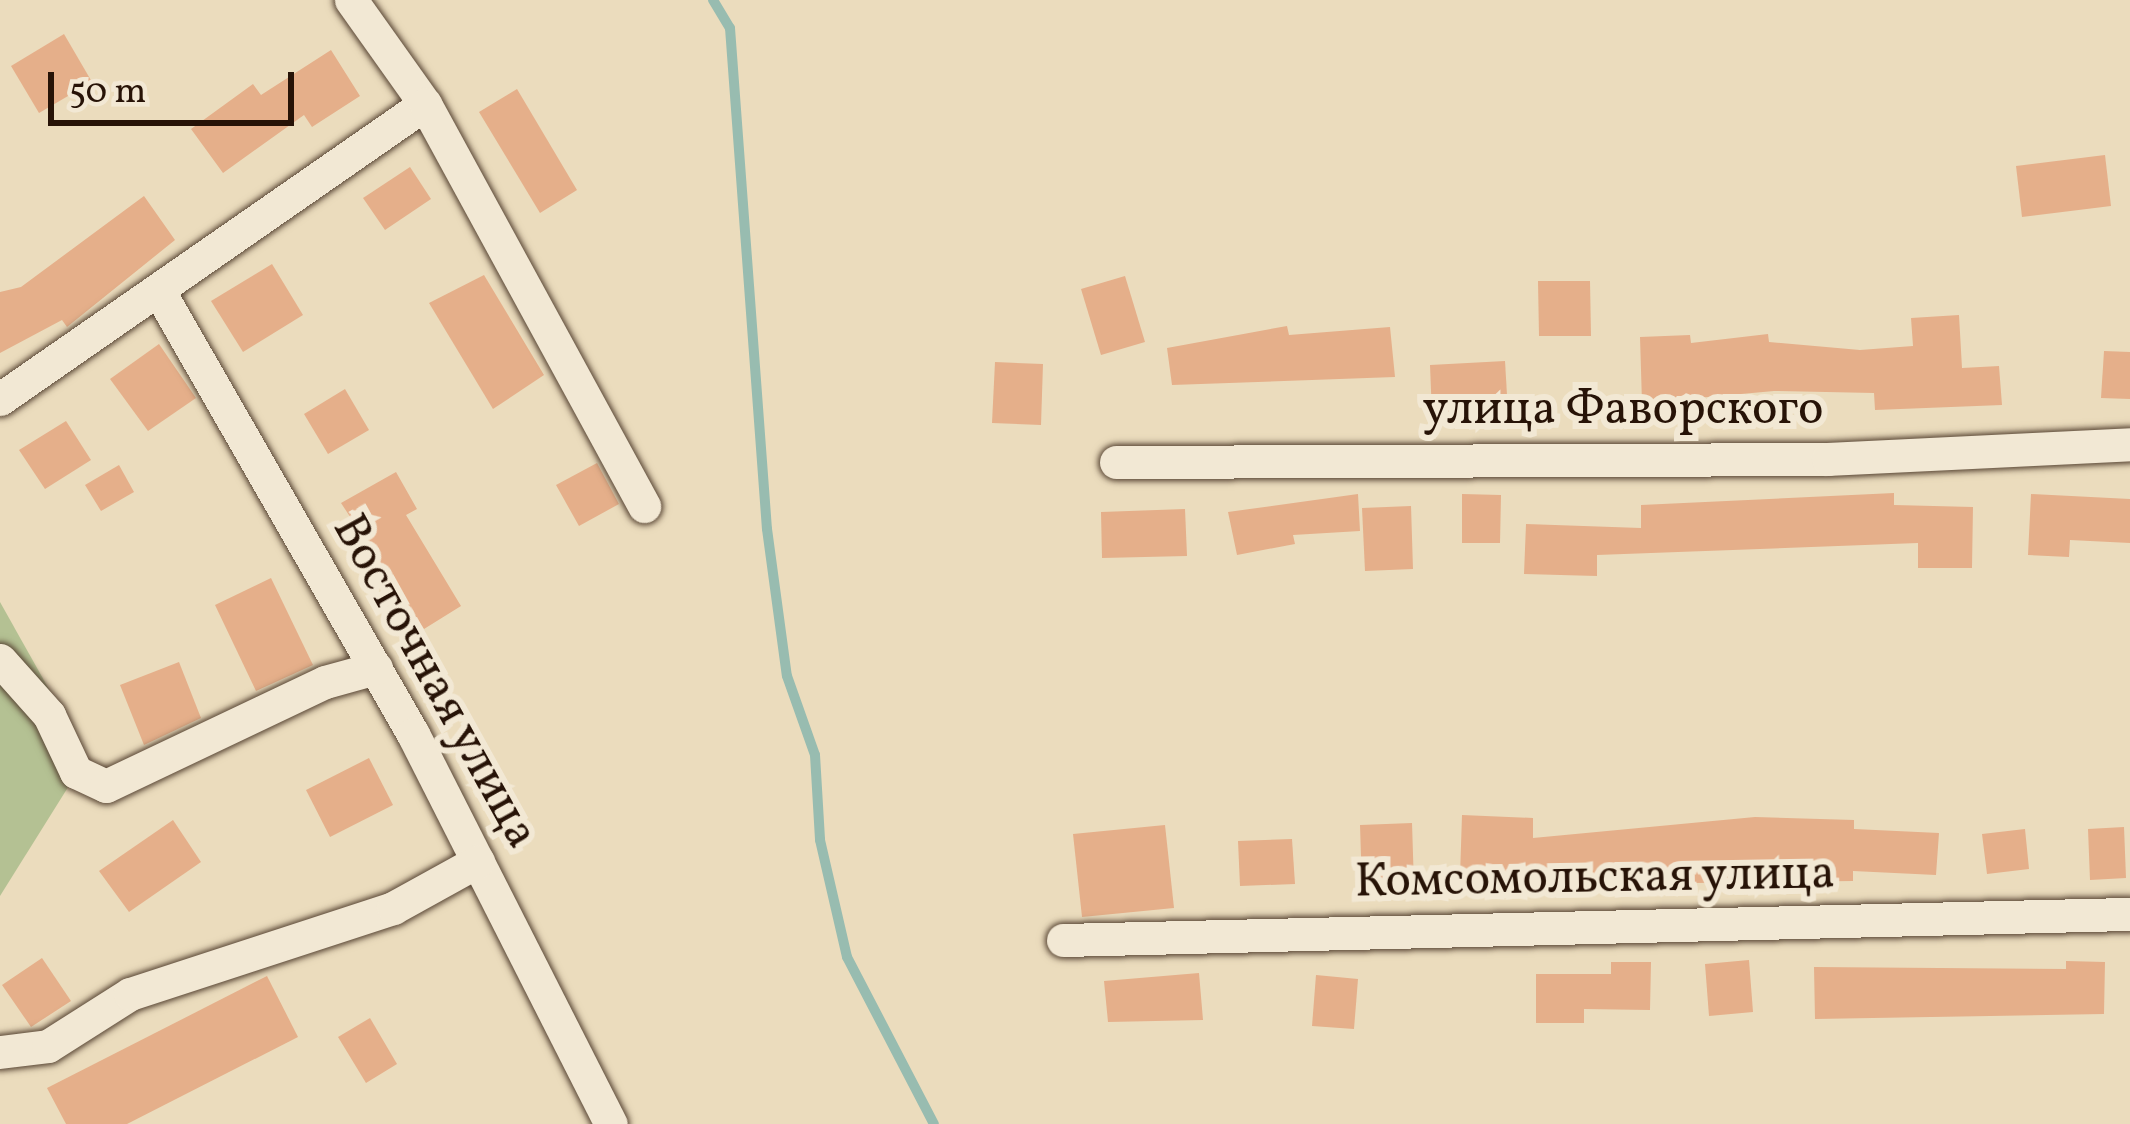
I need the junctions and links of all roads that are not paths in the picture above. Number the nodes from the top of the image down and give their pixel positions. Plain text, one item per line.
1 (351, 0) edge
2 (424, 104) junction
3 (160, 293) junction
4 (0, 399) edge
5 (2130, 444) edge
6 (1116, 462) dead end
7 (644, 506) dead end
8 (0, 660) edge
9 (376, 668) junction
10 (478, 861) junction
11 (2130, 914) edge
12 (1063, 940) dead end
13 (0, 1052) edge
14 (611, 1124) edge

1 - 2 street
2 - 3 street
2 - 7 street
3 - 4 street
3 - 9 street, Восточная улица
5 - 6 street, улица Фаворского
8 - 9 street
9 - 10 street, Восточная улица
10 - 13 street
10 - 14 street, Восточная улица
11 - 12 street, Комсомольская улица

